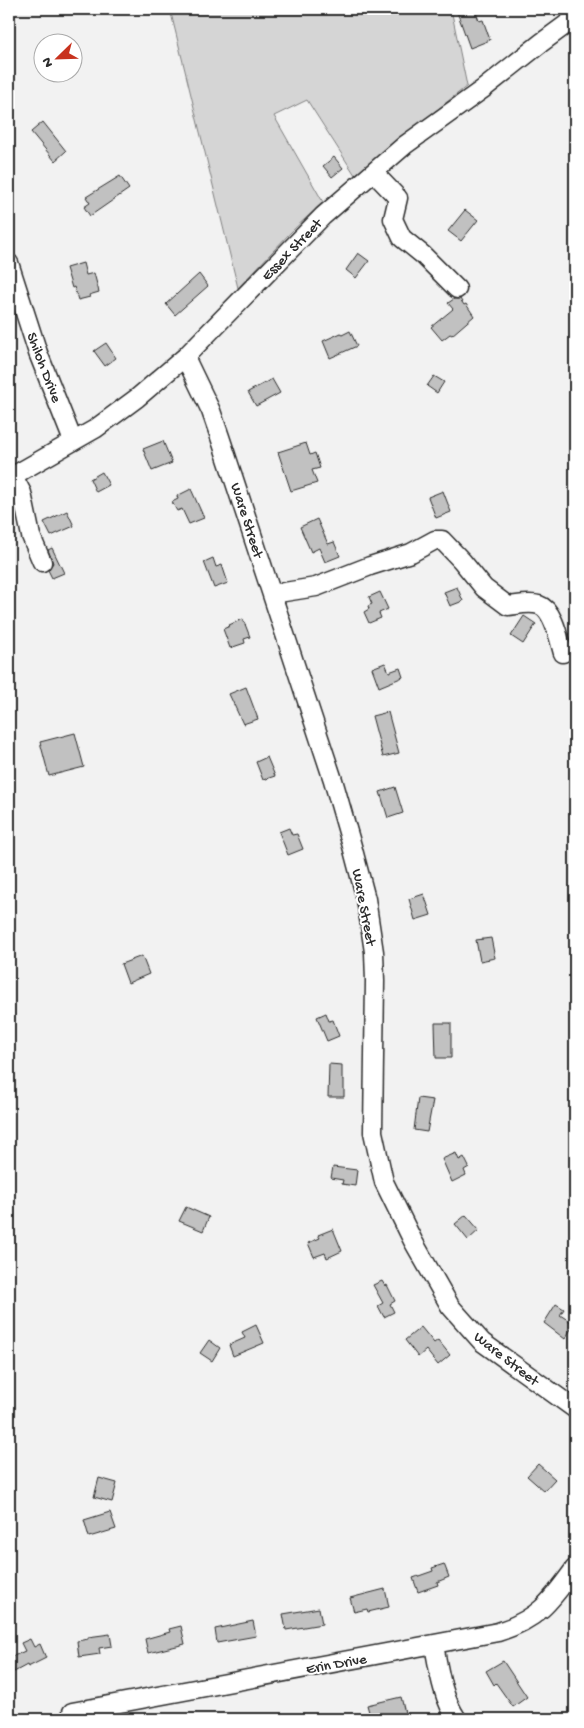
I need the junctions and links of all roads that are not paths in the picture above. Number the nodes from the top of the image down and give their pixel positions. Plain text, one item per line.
1 (575, 18) edge
2 (374, 173) junction
3 (9, 264) edge
4 (457, 289) dead end
5 (185, 357) junction
6 (73, 441) junction
7 (11, 477) edge
8 (42, 562) dead end
9 (272, 594) junction
10 (563, 653) dead end
11 (575, 1409) edge
12 (575, 1568) edge
13 (434, 1645) junction
14 (72, 1712) dead end
15 (457, 1719) edge

1 - 2 street, Essex Street
2 - 4 street
2 - 5 street, Essex Street
3 - 6 street, Shiloh Drive
5 - 6 street, Essex Street
5 - 9 street, Ware Street
6 - 7 street, Essex Street
7 - 8 street
9 - 10 street
9 - 11 street, Ware Street
12 - 13 street, Erin Drive
13 - 14 street, Erin Drive
13 - 15 street

